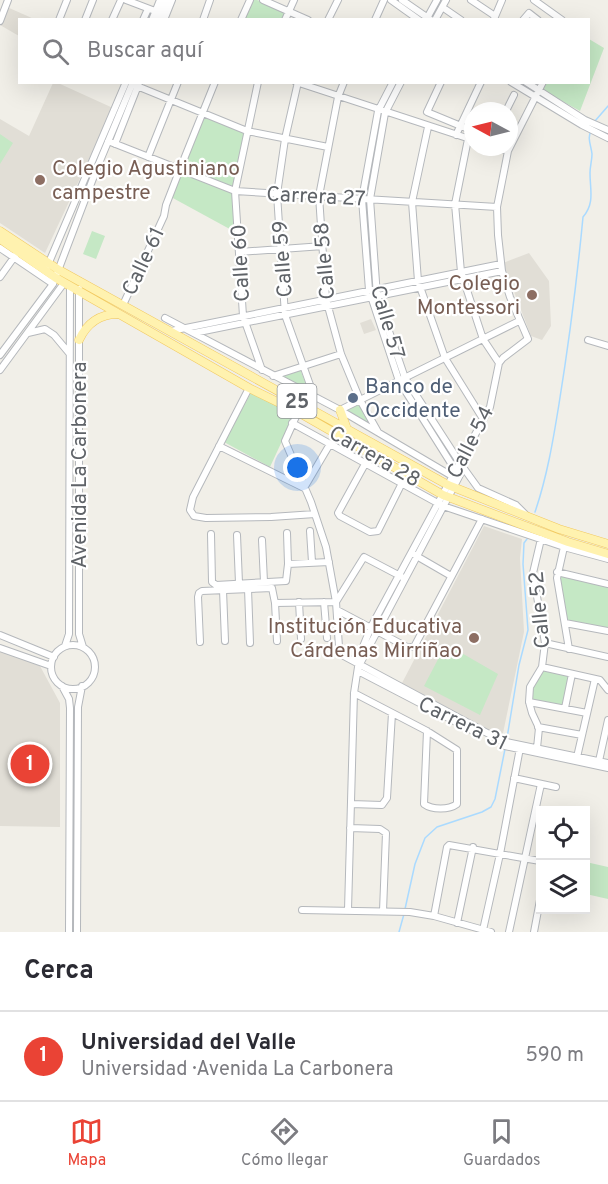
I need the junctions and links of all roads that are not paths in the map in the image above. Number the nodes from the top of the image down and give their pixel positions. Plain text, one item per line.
1 (8, 0) edge
2 (67, 0) edge
3 (93, 0) edge
4 (121, 0) edge
5 (126, 0) edge
6 (160, 0) edge
7 (166, 0) edge
8 (172, 0) edge
9 (210, 0) edge
10 (250, 0) edge
11 (263, 0) edge
12 (294, 0) edge
13 (338, 0) edge
14 (384, 0) edge
15 (391, 0) edge
16 (402, 0) edge
17 (437, 0) edge
18 (446, 0) edge
19 (471, 0) edge
20 (502, 0) edge
21 (534, 0) edge
22 (148, 9) junction
23 (446, 9) dead end
24 (155, 11) junction
25 (289, 11) junction
26 (60, 18) edge
27 (86, 18) edge
28 (113, 18) edge
29 (144, 18) edge
30 (153, 18) edge
31 (159, 18) edge
32 (165, 18) edge
33 (204, 18) edge
34 (242, 18) edge
35 (286, 18) edge
36 (304, 18) edge
37 (329, 18) edge
38 (376, 18) edge
39 (416, 18) edge
40 (429, 18) edge
41 (430, 18) edge
42 (431, 18) edge
43 (458, 18) edge
44 (494, 18) edge
45 (559, 18) edge
46 (0, 21) edge
47 (134, 84) edge
48 (177, 84) edge
49 (214, 84) edge
50 (258, 84) edge
51 (297, 84) edge
52 (300, 84) edge
53 (343, 84) edge
54 (392, 84) edge
55 (400, 84) edge
56 (440, 84) edge
57 (480, 84) edge
58 (514, 84) edge
59 (529, 84) edge
60 (542, 84) edge
61 (538, 91) junction
62 (514, 95) dead end
63 (338, 97) junction
64 (534, 98) junction
65 (171, 100) junction
66 (510, 102) edge
67 (202, 112) junction
68 (382, 112) junction
69 (583, 122) junction
70 (459, 125) junction
71 (428, 127) junction
72 (464, 127) edge
73 (247, 130) junction
74 (603, 130) edge
75 (518, 131) edge
76 (456, 135) junction
77 (464, 138) edge
78 (608, 138) edge
79 (285, 139) junction
80 (112, 142) junction
81 (328, 147) junction
82 (466, 156) edge
83 (507, 156) edge
84 (148, 157) junction
85 (180, 169) junction
86 (236, 191) junction
87 (277, 194) junction
88 (319, 196) junction
89 (362, 199) junction
90 (370, 199) junction
91 (412, 202) junction
92 (455, 204) junction
93 (498, 207) junction
94 (0, 231) edge
95 (0, 239) edge
96 (323, 246) junction
97 (0, 248) edge
98 (281, 249) junction
99 (239, 252) junction
100 (16, 255) junction
101 (47, 267) junction
102 (502, 267) junction
103 (461, 275) junction
104 (0, 277) edge
105 (60, 280) junction
106 (80, 281) junction
107 (419, 284) junction
108 (79, 291) junction
109 (373, 293) junction
110 (127, 297) junction
111 (326, 303) junction
112 (123, 305) junction
113 (133, 310) junction
114 (285, 311) junction
115 (119, 314) junction
116 (165, 318) dead end
117 (244, 319) junction
118 (519, 321) junction
119 (184, 328) junction
120 (171, 331) junction
121 (27, 333) junction
122 (193, 333) junction
123 (483, 339) junction
124 (79, 340) junction
125 (588, 340) dead end
126 (608, 346) edge
127 (69, 353) junction
128 (341, 354) junction
129 (0, 355) edge
130 (444, 358) junction
131 (499, 363) junction
132 (303, 366) junction
133 (0, 370) edge
134 (262, 370) junction
135 (273, 376) junction
136 (402, 380) junction
137 (249, 388) junction
138 (314, 396) junction
139 (360, 400) junction
140 (340, 410) junction
141 (298, 412) junction
142 (483, 419) junction
143 (292, 423) junction
144 (347, 429) junction
145 (378, 432) junction
146 (330, 444) junction
147 (219, 447) junction
148 (365, 464) junction
149 (462, 465) junction
150 (456, 474) junction
151 (402, 483) junction
152 (451, 486) junction
153 (304, 488) junction
154 (445, 496) junction
155 (441, 505) junction
156 (315, 514) junction
157 (526, 516) junction
158 (482, 519) junction
159 (310, 531) dead end
160 (287, 533) dead end
161 (211, 534) dead end
162 (237, 535) dead end
163 (541, 539) junction
164 (262, 540) dead end
165 (608, 544) edge
166 (564, 547) junction
167 (414, 554) junction
168 (608, 554) edge
169 (608, 559) edge
170 (312, 562) junction
171 (329, 562) junction
172 (288, 564) junction
173 (557, 572) junction
174 (451, 576) junction
175 (402, 577) junction
176 (264, 582) junction
177 (239, 583) junction
178 (608, 584) edge
179 (248, 589) junction
180 (223, 590) junction
181 (299, 602) junction
182 (324, 602) junction
183 (336, 602) junction
184 (275, 603) junction
185 (337, 610) junction
186 (565, 623) junction
187 (374, 629) junction
188 (608, 631) edge
189 (0, 635) edge
190 (327, 638) dead end
191 (301, 639) dead end
192 (277, 641) dead end
193 (200, 642) dead end
194 (225, 642) dead end
195 (250, 643) dead end
196 (545, 643) junction
197 (65, 646) junction
198 (83, 647) junction
199 (0, 648) edge
200 (569, 649) junction
201 (54, 657) junction
202 (608, 657) edge
203 (51, 666) junction
204 (542, 667) junction
205 (358, 668) junction
206 (572, 674) junction
207 (597, 680) junction
208 (62, 686) junction
209 (82, 686) junction
210 (608, 690) edge
211 (354, 693) junction
212 (529, 702) junction
213 (565, 708) junction
214 (392, 712) junction
215 (587, 713) junction
216 (608, 720) edge
217 (538, 727) junction
218 (427, 731) junction
219 (582, 735) junction
220 (520, 747) junction
221 (537, 748) junction
222 (577, 757) junction
223 (599, 762) junction
224 (608, 763) edge
225 (608, 768) edge
226 (514, 778) junction
227 (541, 784) junction
228 (556, 787) dead end
229 (351, 804) junction
230 (350, 828) junction
231 (473, 848) junction
232 (500, 854) junction
233 (525, 856) junction
234 (537, 860) edge
235 (302, 910) dead end
236 (348, 910) junction
237 (384, 911) junction
238 (537, 914) edge
239 (434, 916) junction
240 (457, 923) junction
241 (69, 929) edge
242 (77, 929) edge
243 (483, 930) junction
244 (491, 932) edge
245 (509, 932) edge
246 (534, 932) edge

1 - 46 street
2 - 26 street
3 - 27 street
4 - 28 street
5 - 22 street
6 - 24 street
7 - 31 street
8 - 32 street
9 - 33 street
10 - 34 street
11 - 25 street
12 - 25 street
13 - 37 street
14 - 38 street
15 - 39 street
16 - 40 street
17 - 41 street
18 - 42 street
19 - 44 street
20 - 44 street
21 - 45 street
22 - 24 street
22 - 29 street
23 - 43 street
24 - 30 street
25 - 35 street
25 - 36 street
47 - 65 street
47 - 80 street
47 - 101 street
48 - 65 street
49 - 67 street, Calle 61
50 - 73 street, Calle 60
51 - 79 street, Calle 59
52 - 63 street
53 - 63 street, Calle 58
54 - 68 street, Calle 57
55 - 68 street, Calle 57
56 - 70 street
57 - 70 street
58 - 64 street
59 - 61 street
60 - 61 street
61 - 64 street
61 - 69 street
62 - 66 street
63 - 68 street
63 - 81 street, Calle 58
64 - 69 street
64 - 75 street
65 - 67 street
65 - 84 street
67 - 73 street
67 - 85 street, Calle 61
68 - 71 street
68 - 89 street, Calle 57
68 - 90 street, Calle 57
69 - 74 street
70 - 72 street
70 - 76 street
71 - 76 street
71 - 91 street
73 - 79 street
73 - 86 street, Calle 60
74 - 78 street
76 - 77 street
79 - 81 street
79 - 87 street, Calle 59
80 - 84 street, Carrera 27
80 - 105 street
81 - 88 street, Calle 58
82 - 92 street
83 - 93 street
84 - 85 street, Carrera 27
85 - 86 street, Carrera 27
85 - 110 street, Calle 61
86 - 87 street, Carrera 27
86 - 99 street, Calle 60
87 - 88 street, Carrera 27
87 - 98 street, Calle 59
88 - 89 street, Carrera 27
88 - 96 street, Calle 58
89 - 90 street, Carrera 27
89 - 109 street, Calle 57
90 - 91 street, Carrera 27
90 - 109 street, Calle 57
91 - 92 street, Carrera 27
91 - 107 street
92 - 93 street, Carrera 27
92 - 103 street
93 - 102 street
94 - 101 main road, Carrera 28 / 25
95 - 100 main road, Carrera 28 / 25
96 - 98 street
96 - 111 street, Calle 58
97 - 100 street
98 - 99 street
98 - 114 street, Calle 59
99 - 117 street, Calle 60
100 - 101 main road, Carrera 28 / 25
100 - 104 street
100 - 105 street
101 - 105 main road, Carrera 28 / 25
102 - 103 street
102 - 118 street
103 - 107 street
103 - 123 street
105 - 106 main road, Carrera 28 / 25
105 - 108 main road, Carrera 28 / 25
105 - 121 street
105 - 127 street, Avenida La Carbonera
105 - 129 street
106 - 108 street, Avenida La Carbonera
106 - 112 main road, Carrera 28 / 25
107 - 109 street
107 - 130 street
108 - 115 main road, Carrera 28 / 25
108 - 124 street, Avenida La Carbonera
109 - 111 street
109 - 136 street, Calle 57
110 - 112 street, Calle 61
110 - 113 street
111 - 114 street
111 - 128 street, Calle 58
112 - 113 main road, Carrera 28 / 25
113 - 120 main road, Carrera 28 / 25
114 - 117 street
114 - 132 street, Calle 59
115 - 124 main road
115 - 137 main road, Carrera 28 / 25
116 - 119 street, Carrera 28
117 - 119 street
117 - 122 street
117 - 134 street, Calle 60
118 - 123 street
118 - 131 street
119 - 120 street
119 - 122 street, Carrera 28
120 - 144 main road, Carrera 28 / 25
121 - 127 street
121 - 133 street
122 - 134 street, Carrera 28
123 - 130 street
123 - 131 street
124 - 198 street, Avenida La Carbonera
125 - 126 street
127 - 197 street, Avenida La Carbonera
128 - 132 street
128 - 139 street, Calle 58
130 - 136 street
130 - 142 street
131 - 142 street, Calle 54
132 - 135 street
132 - 138 street, Calle 59
134 - 135 street, Carrera 28
135 - 138 street, Carrera 28
136 - 139 street
136 - 149 street, Calle 57
136 - 150 street, Calle 57
137 - 141 main road, Carrera 28 / 25
137 - 147 street
138 - 140 street, Carrera 28
139 - 140 street
139 - 145 street, Calle 58
140 - 144 main road
140 - 145 street, Carrera 28
141 - 143 street
141 - 154 main road, Carrera 28 / 25
142 - 149 street, Calle 54
143 - 146 street, Carrera 28
143 - 153 street
144 - 152 main road, Carrera 28 / 25
145 - 150 street, Carrera 28
146 - 148 street, Carrera 28
146 - 153 street
147 - 153 street
147 - 156 street
148 - 151 street, Carrera 28
148 - 151 street
149 - 150 street, Calle 54
149 - 157 street, Calle 57
150 - 152 street, Calle 54
151 - 155 street, Carrera 28
152 - 154 street, Calle 54
152 - 157 main road, Carrera 28 / 25
153 - 156 street
154 - 155 street, Calle 54
154 - 168 main road, Carrera 28 / 25
155 - 158 street, Carrera 28
155 - 167 street, Calle 54
156 - 171 street
157 - 165 main road, Carrera 28 / 25
158 - 163 street, Carrera 28
158 - 174 street
159 - 170 street
160 - 172 street
161 - 177 street
162 - 177 street
163 - 166 street, Carrera 28
163 - 196 street, Calle 52
164 - 176 street
166 - 169 street, Carrera 28
166 - 173 street
167 - 174 street
167 - 175 street, Calle 54
170 - 171 street
170 - 172 street
171 - 183 street
172 - 176 street
173 - 178 street
173 - 186 street
174 - 187 street
175 - 183 street
175 - 187 street, Calle 54
176 - 177 street
179 - 180 street
179 - 184 street
179 - 195 street
180 - 193 street
180 - 194 street
181 - 182 street
181 - 184 street
181 - 191 street
182 - 183 street
182 - 190 street
183 - 185 street
184 - 192 street
185 - 187 street
185 - 205 street, Carrera 31
186 - 188 street
186 - 200 street
187 - 205 street, Calle 54
189 - 201 street
196 - 200 street
196 - 204 street, Calle 52
197 - 198 street
197 - 201 street
198 - 209 street
199 - 203 street
200 - 202 street
201 - 203 street
203 - 208 street
204 - 206 street
204 - 212 street, Calle 52
205 - 211 street, Calle 54
205 - 220 street, Carrera 31
206 - 207 street
206 - 213 street
207 - 210 street
207 - 215 street
208 - 209 street
208 - 241 street
209 - 242 street
211 - 214 street, Carrera 31
211 - 229 street, Calle 54
212 - 213 street
212 - 217 street
213 - 215 street
214 - 218 street, Carrera 31
214 - 229 street
215 - 219 street
216 - 223 street
217 - 219 street
217 - 221 street
218 - 218 street, Carrera 31
219 - 222 street
220 - 221 street, Carrera 31
220 - 225 street, Carrera 31
220 - 226 street
221 - 222 street, Carrera 31
222 - 223 street, Carrera 31
223 - 224 street, Carrera 31
226 - 227 street
226 - 232 street
227 - 228 street
227 - 233 street
229 - 230 street, Calle 54
230 - 236 street, Calle 54
230 - 237 street
231 - 232 street
231 - 239 street
231 - 240 street
232 - 233 street
232 - 243 street
233 - 234 street
233 - 245 street
235 - 236 street
236 - 237 street
237 - 239 street
238 - 246 street
239 - 240 street
240 - 243 street
241 - 242 street
243 - 244 street

